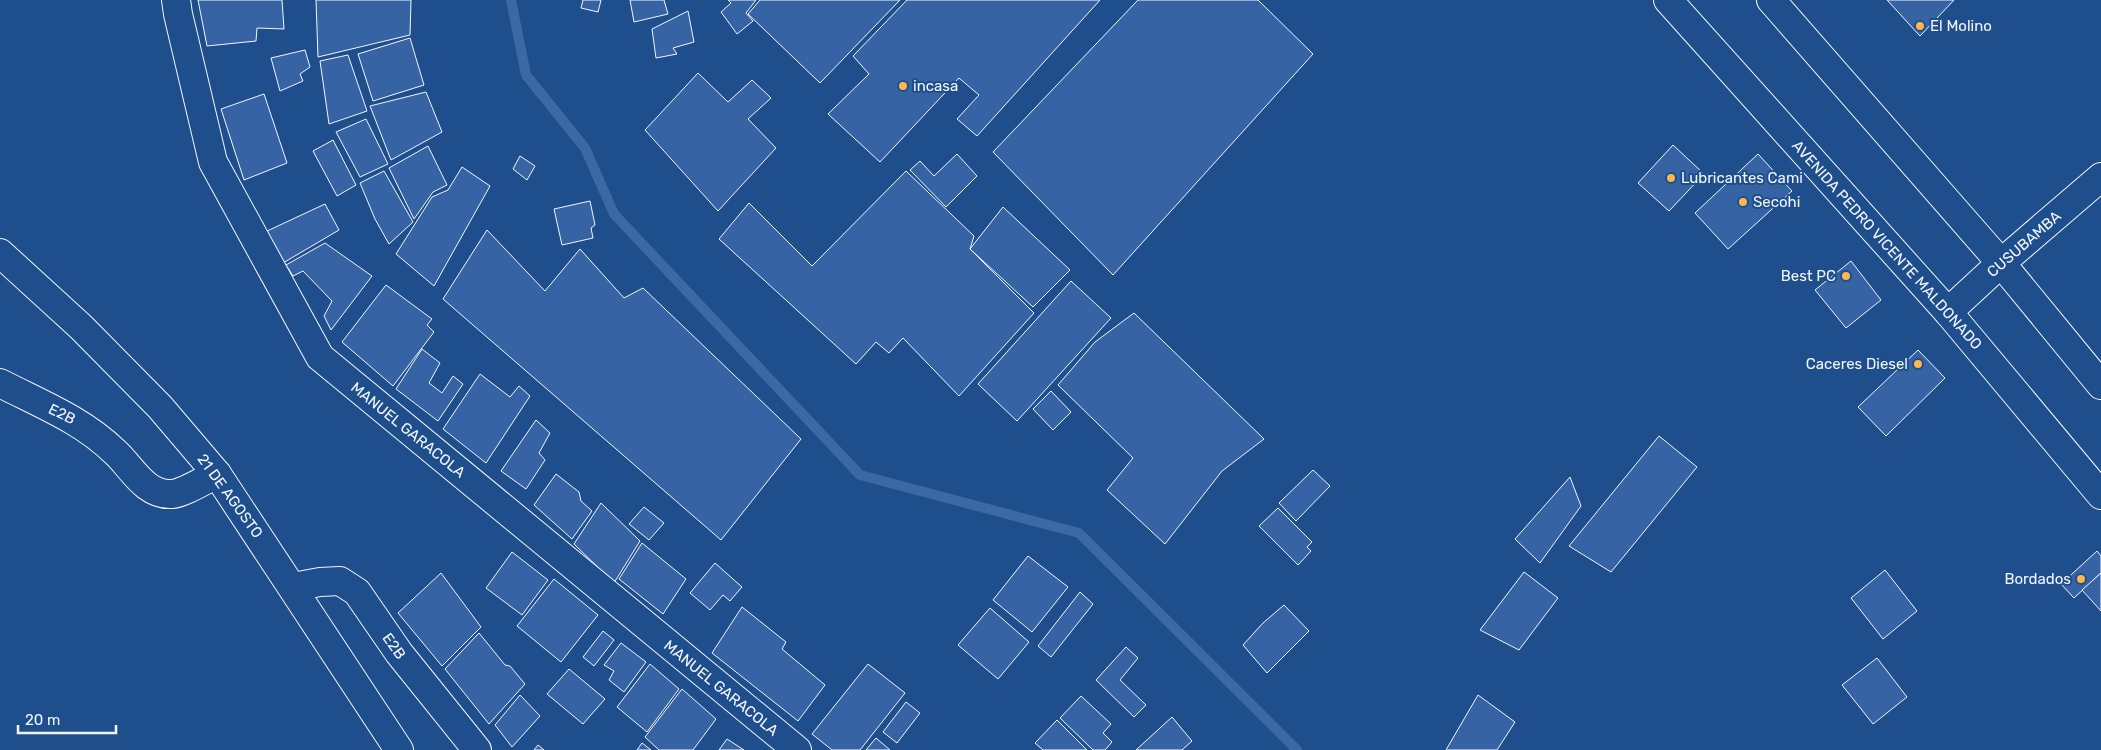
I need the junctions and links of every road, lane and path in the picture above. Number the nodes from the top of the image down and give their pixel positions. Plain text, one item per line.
1 (176, 0) edge
2 (1668, 0) edge
3 (1771, 0) edge
4 (2101, 177) edge
5 (0, 253) edge
6 (2001, 263) junction
7 (1948, 312) junction
8 (0, 383) edge
9 (2101, 386) edge
10 (217, 474) junction
11 (2101, 495) edge
12 (293, 587) junction
13 (399, 750) edge
14 (477, 750) edge
15 (797, 750) edge

1 - 15 street, MANUEL GARACOLA
2 - 7 street, AVENIDA PEDRO VICENTE MALDONADO
3 - 6 street
4 - 6 street, CUSUBAMBA
5 - 10 street, 21 DE AGOSTO
6 - 7 street, CUSUBAMBA
6 - 9 street
7 - 11 street, AVENIDA PEDRO VICENTE MALDONADO
8 - 10 street, E2B
10 - 12 street, 21 DE AGOSTO
12 - 13 street, 21 DE AGOSTO
12 - 14 street, E2B

